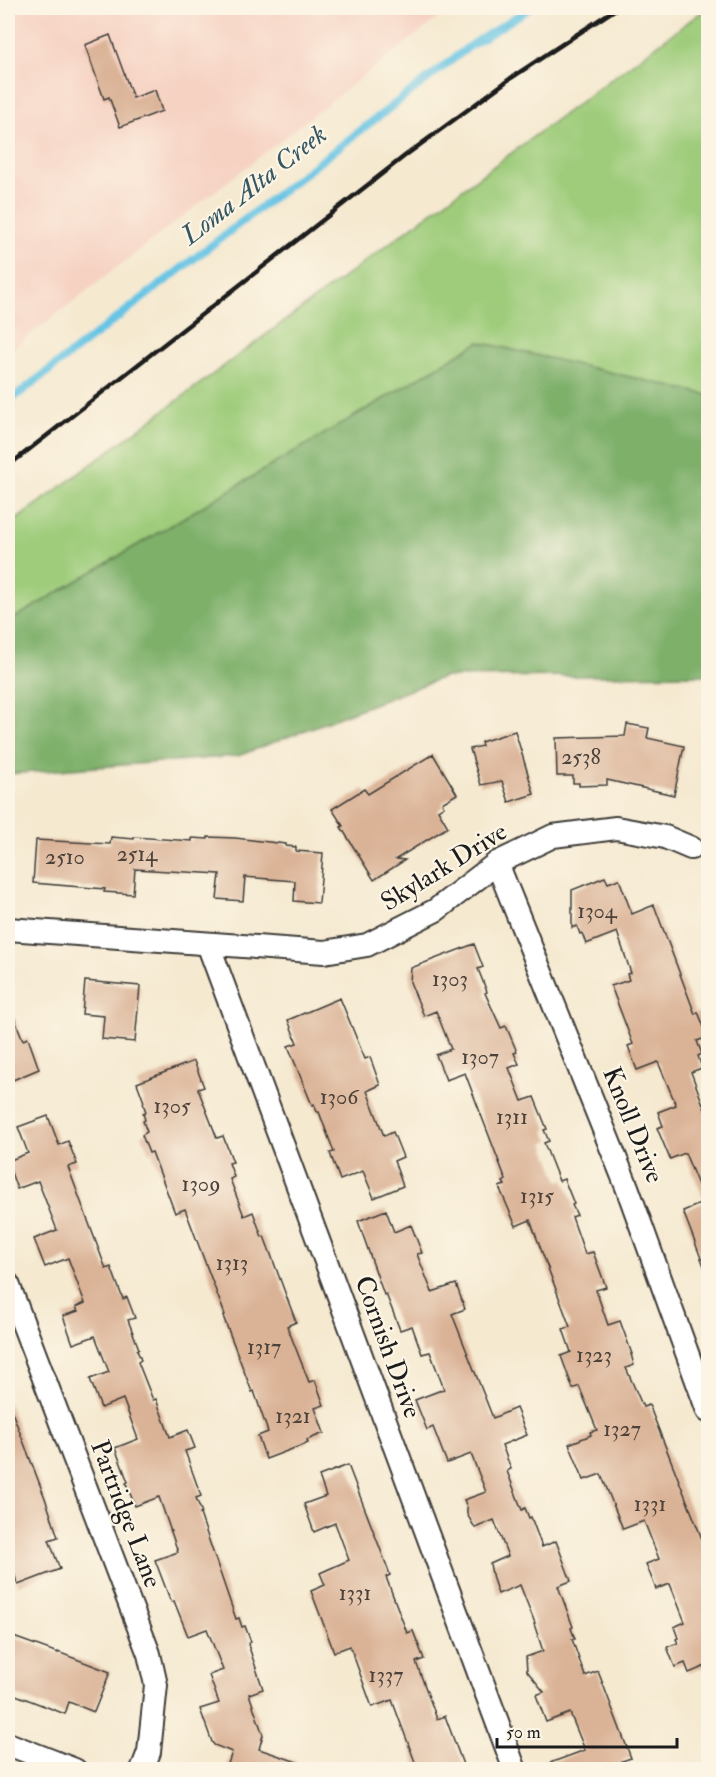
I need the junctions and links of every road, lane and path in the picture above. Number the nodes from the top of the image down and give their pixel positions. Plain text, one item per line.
1 (691, 848) dead end
2 (497, 862) junction
3 (8, 929) edge
4 (208, 944) junction
5 (8, 1284) edge
6 (708, 1411) edge
7 (8, 1744) edge
8 (75, 1770) edge
9 (142, 1770) edge
10 (515, 1770) edge

1 - 2 street, Skylark Drive
2 - 4 street, Skylark Drive
2 - 6 street, Knoll Drive
3 - 4 street, Skylark Drive
4 - 10 street, Cornish Drive
5 - 9 street, Partridge Lane
7 - 8 street

